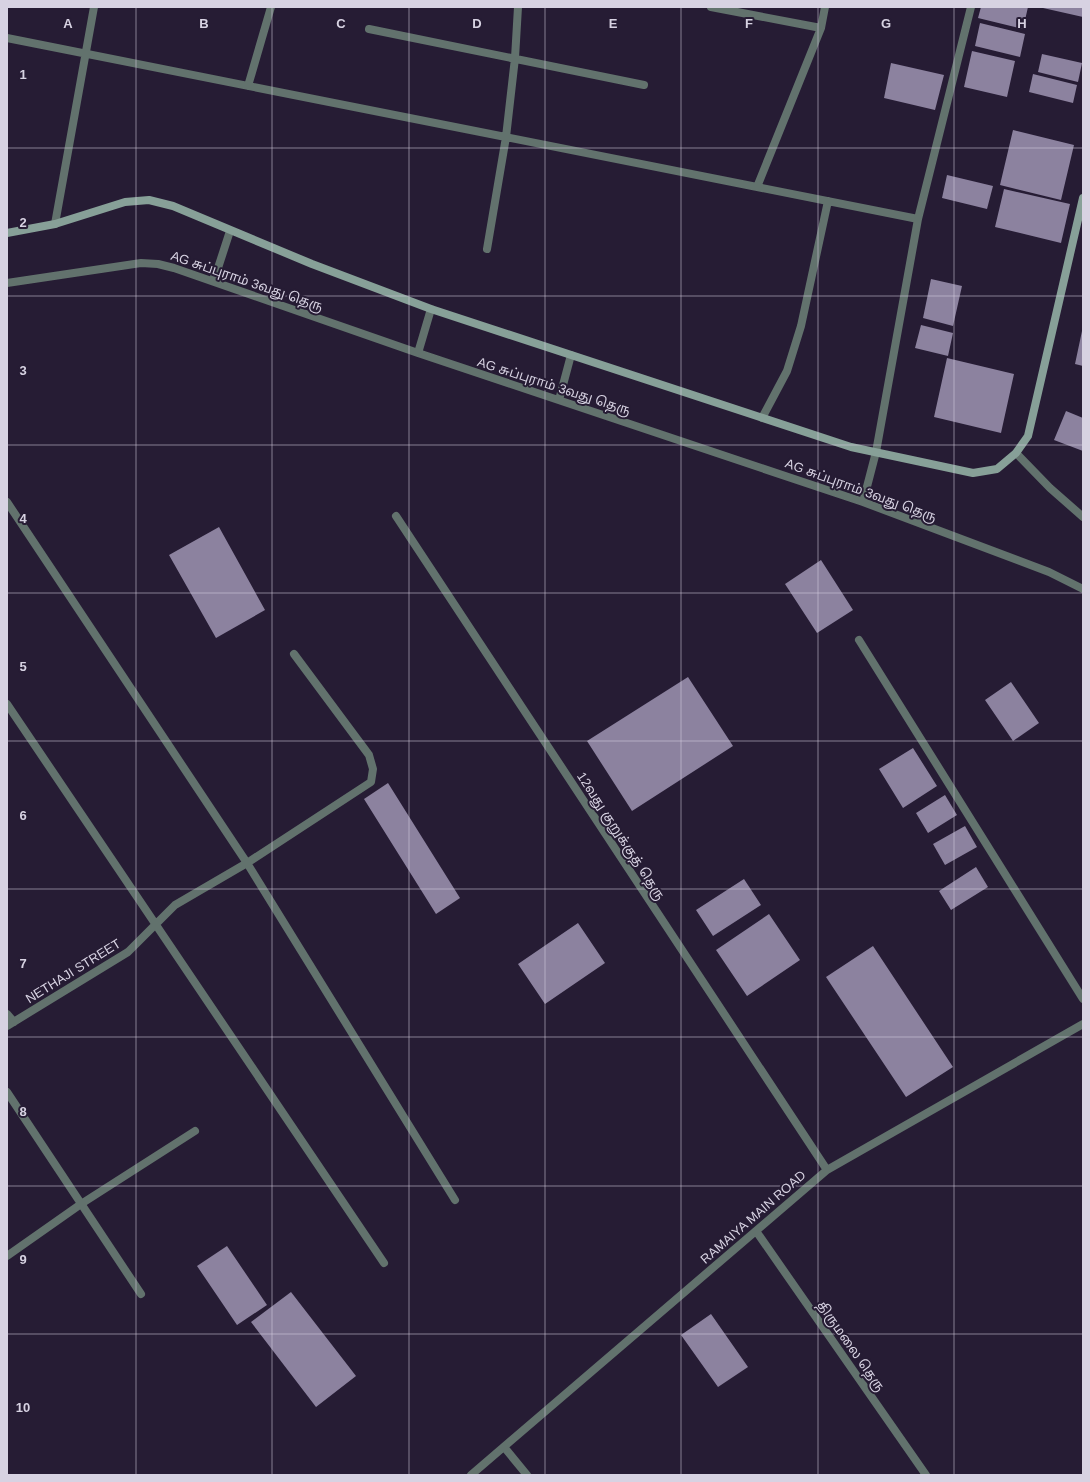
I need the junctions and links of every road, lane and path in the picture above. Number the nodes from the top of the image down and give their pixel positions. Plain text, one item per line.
1 (94, 7) edge
2 (271, 7) edge
3 (518, 7) edge
4 (711, 7) edge
5 (825, 7) edge
6 (971, 7) edge
7 (369, 28) dead end
8 (822, 28) junction
9 (7, 38) edge
10 (86, 53) junction
11 (515, 58) junction
12 (644, 84) dead end
13 (248, 86) junction
14 (506, 137) junction
15 (757, 187) junction
16 (1083, 198) edge
17 (828, 201) junction
18 (918, 219) junction
19 (55, 224) junction
20 (230, 231) junction
21 (7, 233) edge
22 (487, 249) dead end
23 (212, 281) junction
24 (7, 284) edge
25 (431, 309) junction
26 (420, 350) junction
27 (571, 355) junction
28 (561, 396) junction
29 (762, 418) junction
30 (876, 452) junction
31 (1016, 453) junction
32 (7, 502) edge
33 (864, 502) junction
34 (396, 516) dead end
35 (1083, 517) edge
36 (1083, 590) edge
37 (859, 640) dead end
38 (294, 654) dead end
39 (7, 704) edge
40 (247, 863) junction
41 (155, 925) junction
42 (1083, 999) edge
43 (7, 1014) edge
44 (10, 1024) edge
45 (1083, 1024) edge
46 (7, 1092) edge
47 (195, 1131) dead end
48 (827, 1170) junction
49 (455, 1200) dead end
50 (81, 1204) junction
51 (756, 1231) junction
52 (7, 1256) edge
53 (384, 1262) dead end
54 (141, 1294) dead end
55 (504, 1447) junction
56 (471, 1475) edge
57 (527, 1475) edge
58 (926, 1475) edge

1 - 10 street
2 - 13 street
3 - 11 street
4 - 8 street
5 - 8 street
6 - 18 street
7 - 11 street
8 - 15 street
9 - 10 street
10 - 13 street
10 - 19 street
11 - 12 street
11 - 14 street
13 - 14 street
14 - 15 street
14 - 22 street
15 - 17 street
16 - 31 street
17 - 18 street
17 - 29 street
18 - 30 street
19 - 20 street
19 - 21 street
20 - 23 street
20 - 25 street
23 - 24 street, AG சுப்புராம் 3வது தெரு
23 - 26 street, AG சுப்புராம் 3வது தெரு
25 - 26 street
25 - 27 street
26 - 28 street, AG சுப்புராம் 3வது தெரு
27 - 28 street
27 - 29 street
28 - 33 street, AG சுப்புராம் 3வது தெரு
29 - 30 street
30 - 31 street
30 - 33 street
31 - 35 street
32 - 40 street
33 - 36 street, AG சுப்புராம் 3வது தெரு
34 - 48 street, 12வது குறுக்குத் தெரு
37 - 42 street
38 - 40 street, NETHAJI STREET
39 - 41 street
40 - 41 street, NETHAJI STREET
40 - 49 street
41 - 44 street, NETHAJI STREET
41 - 53 street
43 - 44 street
45 - 48 street, RAMAIYA MAIN ROAD
46 - 50 street
47 - 50 street
48 - 51 street, RAMAIYA MAIN ROAD
50 - 52 street
50 - 54 street
51 - 55 street, RAMAIYA MAIN ROAD
51 - 58 street, திருமலை தெரு
55 - 56 street, RAMAIYA MAIN ROAD
55 - 57 street

